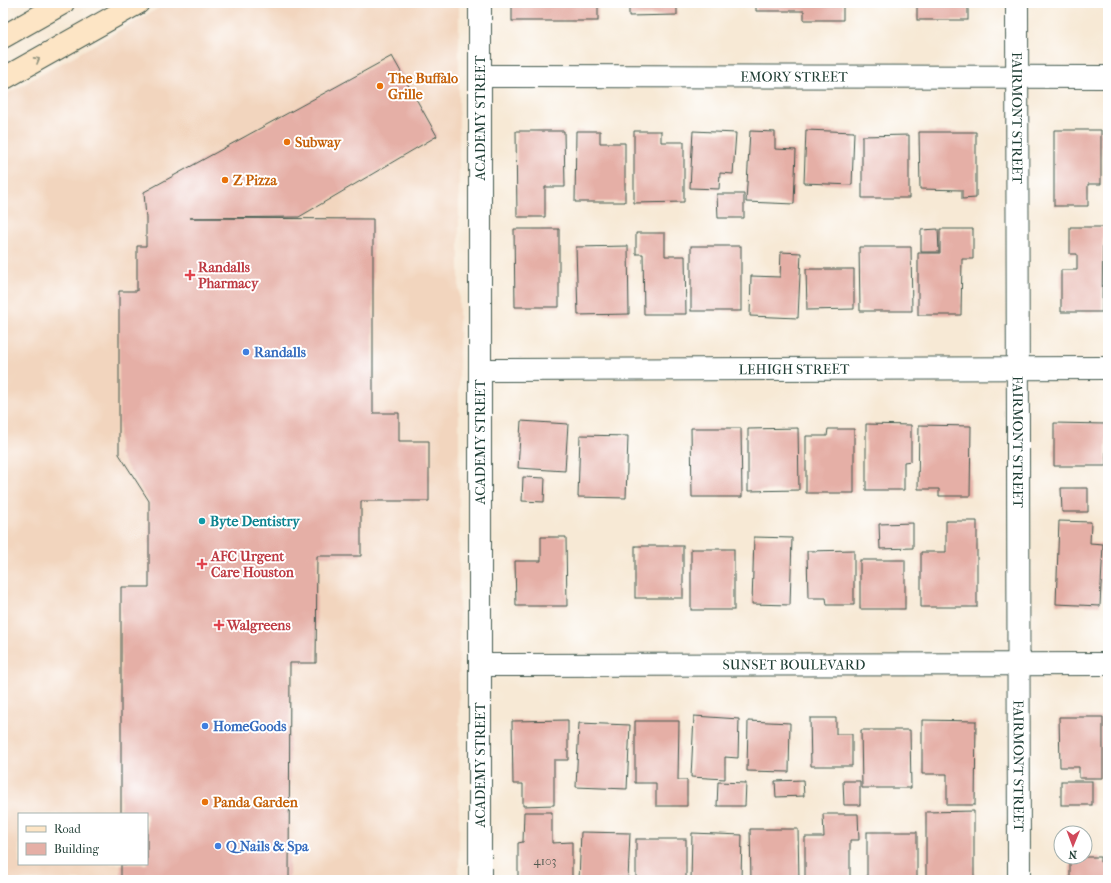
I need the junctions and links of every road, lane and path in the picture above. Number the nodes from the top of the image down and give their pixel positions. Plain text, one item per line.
1 (63, 3) edge
2 (138, 3) edge
3 (480, 3) edge
4 (1017, 3) edge
5 (3, 37) edge
6 (480, 76) junction
7 (1018, 76) junction
8 (1108, 77) edge
9 (3, 79) edge
10 (1018, 368) junction
11 (1108, 368) edge
12 (480, 370) junction
13 (1019, 664) junction
14 (1108, 664) edge
15 (480, 666) junction
16 (480, 880) edge
17 (1019, 880) edge

1 - 5 main road
9 -> 2 main road
3 - 6 street, ACADEMY STREET
4 - 7 street, FAIRMONT STREET
6 - 7 street, EMORY STREET
6 - 12 street, ACADEMY STREET
7 - 8 street, EMORY STREET
7 - 10 street, FAIRMONT STREET
10 - 11 street, LEHIGH STREET
10 - 12 street, LEHIGH STREET
10 - 13 street, FAIRMONT STREET
12 - 15 street, ACADEMY STREET
13 - 14 street, SUNSET BOULEVARD
13 - 15 street, SUNSET BOULEVARD
13 - 17 street, FAIRMONT STREET
15 - 16 street, ACADEMY STREET

